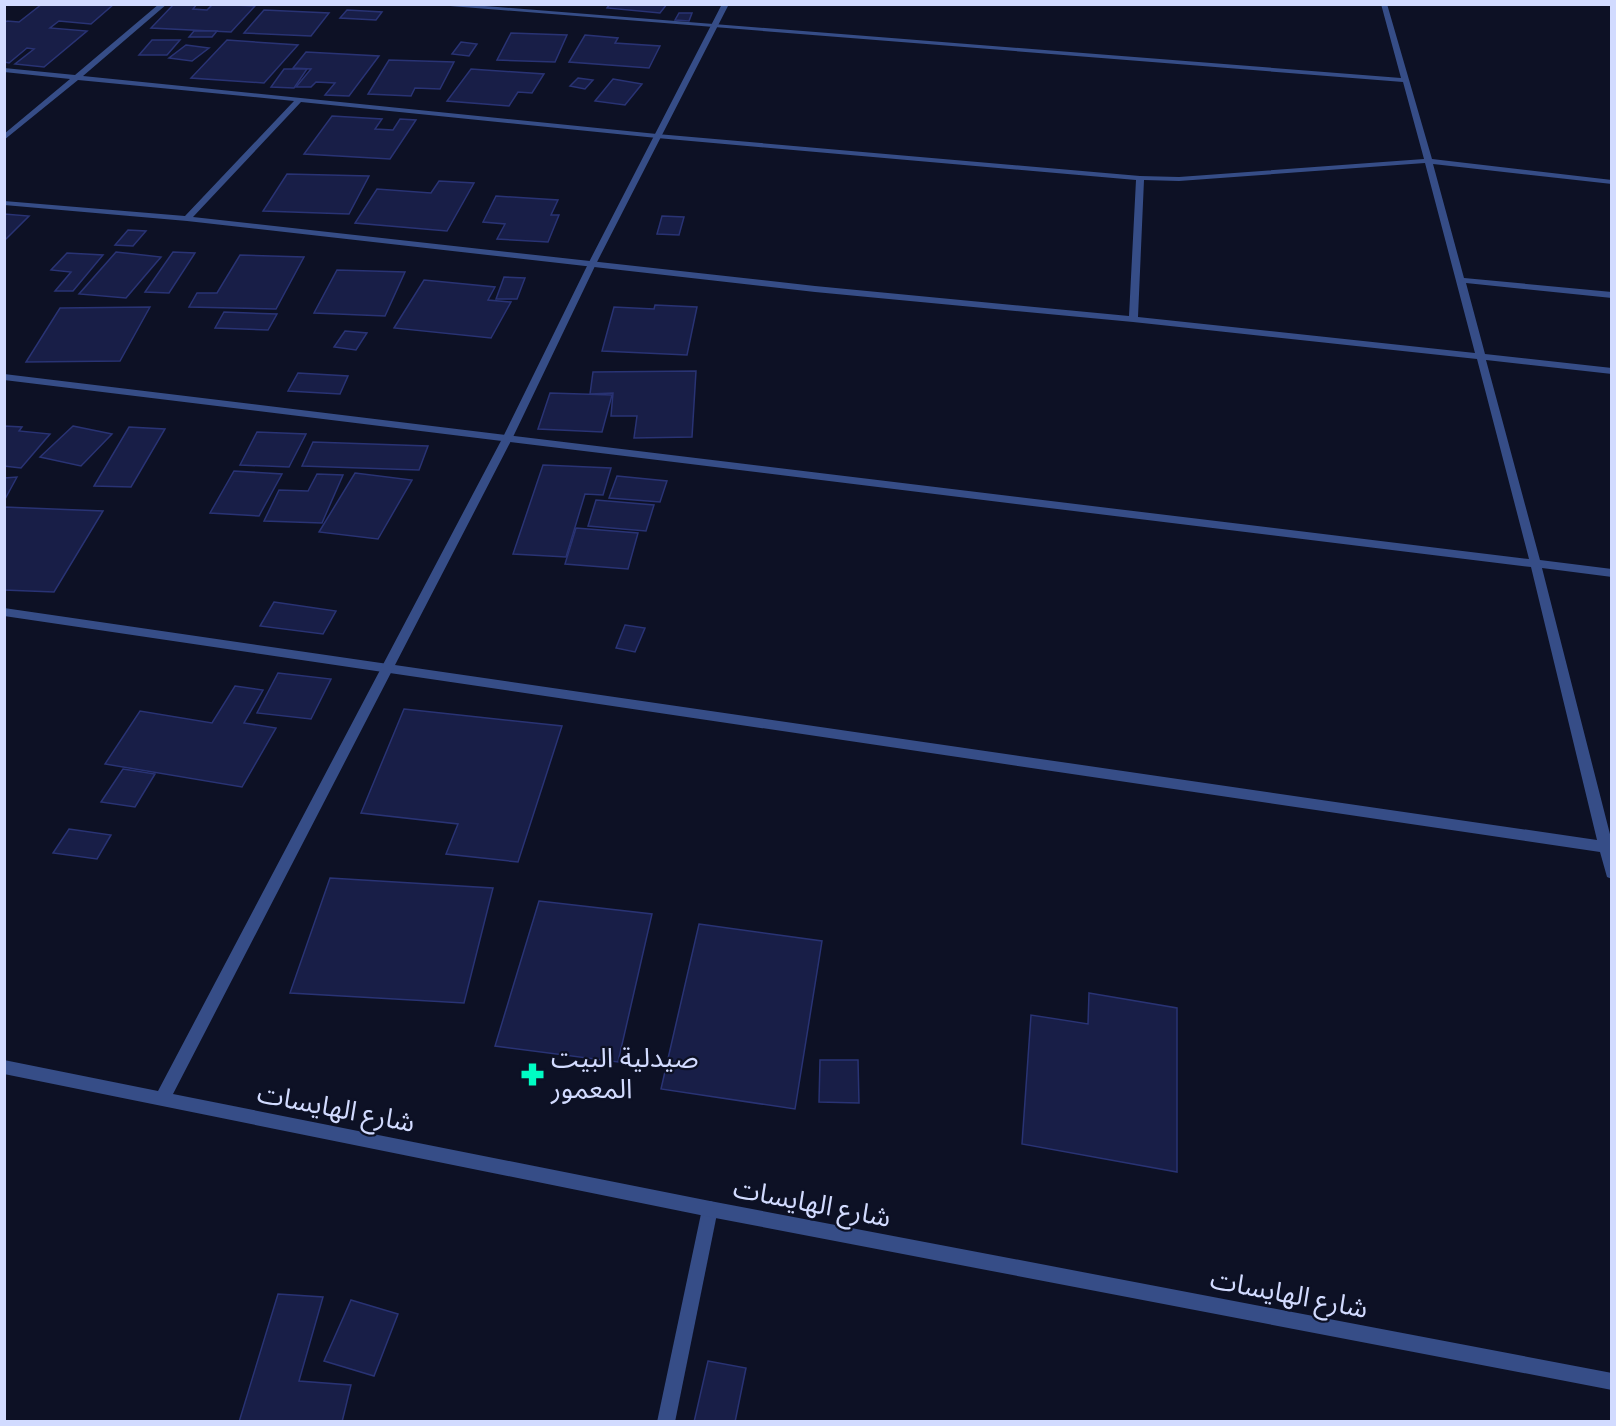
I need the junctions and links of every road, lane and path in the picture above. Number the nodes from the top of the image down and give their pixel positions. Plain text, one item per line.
1 (164, 4) edge
2 (428, 4) edge
3 (726, 4) edge
4 (1384, 4) edge
5 (713, 27) junction
6 (4, 70) edge
7 (77, 77) junction
8 (1405, 81) junction
9 (299, 100) junction
10 (657, 136) junction
11 (4, 138) edge
12 (1427, 161) junction
13 (1140, 178) junction
14 (1611, 182) edge
15 (4, 203) edge
16 (187, 219) junction
17 (592, 264) junction
18 (1460, 280) junction
19 (1611, 295) edge
20 (1133, 319) junction
21 (1480, 358) junction
22 (1611, 371) edge
23 (4, 377) edge
24 (508, 438) junction
25 (1535, 563) junction
26 (1611, 573) edge
27 (4, 612) edge
28 (387, 668) junction
29 (1608, 847) edge
30 (1611, 873) edge
31 (4, 1067) edge
32 (162, 1099) junction
33 (711, 1209) junction
34 (1611, 1382) edge
35 (666, 1422) edge

1 - 7 street
2 - 5 street
3 - 5 street
4 - 8 street
5 - 8 street
5 - 10 street
6 - 7 street
7 - 9 street
7 - 11 street
8 - 12 street
9 - 10 street
9 - 16 street
10 - 13 street
10 - 17 street
12 - 13 street
12 - 14 street
12 - 18 street
13 - 20 street
15 - 16 street
16 - 17 street
17 - 20 street
17 - 24 street
18 - 19 street
18 - 21 street
20 - 21 street
21 - 22 street
21 - 25 street
23 - 24 street
24 - 25 street
24 - 28 street
25 - 26 street
25 - 29 street
27 - 28 street
28 - 29 street
28 - 32 street
29 - 30 street
31 - 32 street, شارع الهايسات
32 - 33 street, شارع الهايسات
33 - 34 street, شارع الهايسات
33 - 35 street

